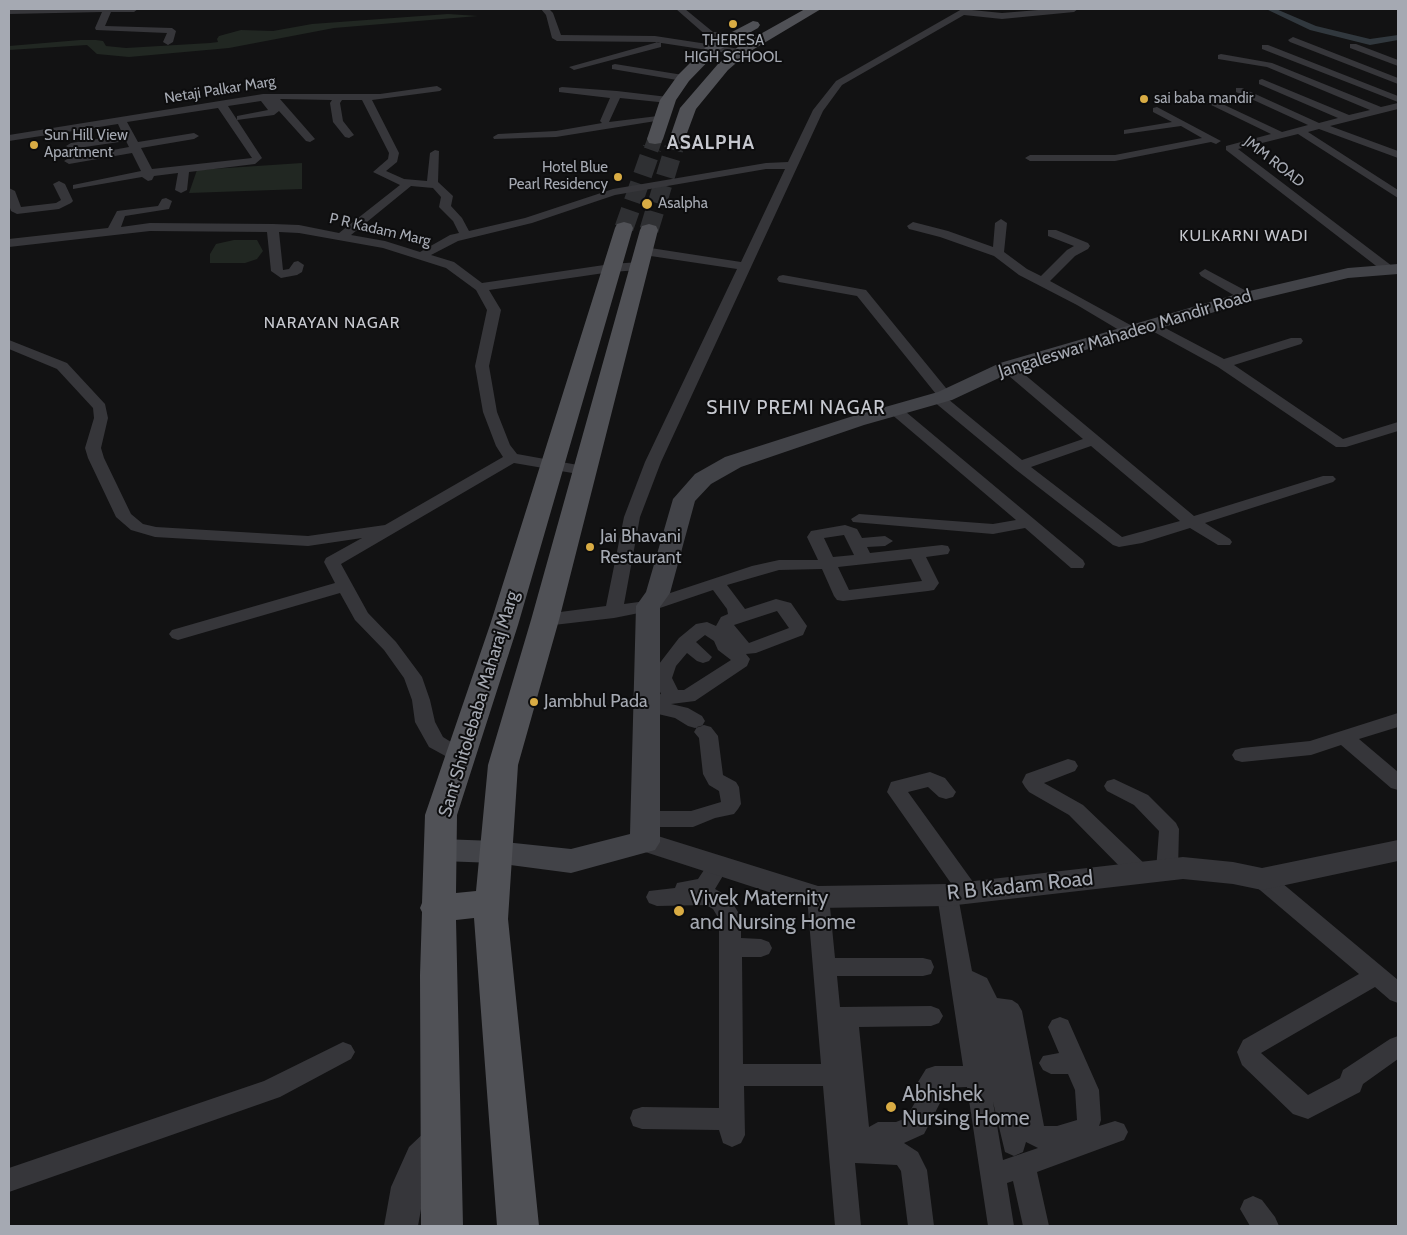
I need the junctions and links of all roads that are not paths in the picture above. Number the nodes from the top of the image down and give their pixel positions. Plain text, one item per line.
1 (134, 9) edge
2 (545, 9) edge
3 (680, 9) edge
4 (814, 9) edge
5 (1074, 9) edge
6 (108, 10) edge
7 (965, 10) edge
8 (9, 11) edge
9 (25, 12) junction
10 (768, 17) dead end
11 (14, 22) dead end
12 (735, 35) junction
13 (1293, 40) dead end
14 (674, 41) junction
15 (168, 42) dead end
16 (1352, 46) dead end
17 (714, 47) junction
18 (1265, 47) dead end
19 (740, 52) junction
20 (1221, 57) dead end
21 (1398, 63) edge
22 (574, 67) dead end
23 (615, 67) dead end
24 (682, 78) junction
25 (1398, 81) edge
26 (1262, 82) dead end
27 (437, 89) dead end
28 (562, 90) dead end
29 (1239, 90) dead end
30 (617, 94) junction
31 (338, 96) junction
32 (365, 96) junction
33 (268, 97) junction
34 (1398, 99) edge
35 (668, 100) junction
36 (1212, 102) dead end
37 (221, 104) junction
38 (1398, 106) edge
39 (184, 110) junction
40 (1157, 110) dead end
41 (1379, 111) junction
42 (662, 117) junction
43 (1391, 117) dead end
44 (241, 118) dead end
45 (1349, 119) junction
46 (121, 120) junction
47 (190, 120) dead end
48 (605, 120) dead end
49 (1183, 123) junction
50 (1319, 126) junction
51 (1300, 131) junction
52 (1128, 132) dead end
53 (349, 135) dead end
54 (1281, 135) junction
55 (498, 137) dead end
56 (9, 138) edge
57 (310, 139) dead end
58 (655, 139) tunnel mouth
59 (1212, 139) junction
60 (196, 140) dead end
61 (677, 140) tunnel mouth
62 (71, 146) dead end
63 (135, 146) junction
64 (1230, 148) junction
65 (435, 153) dead end
66 (208, 154) dead end
67 (1398, 155) edge
68 (1030, 158) dead end
69 (69, 161) dead end
70 (792, 165) junction
71 (215, 167) junction
72 (113, 168) dead end
73 (184, 170) junction
74 (148, 175) junction
75 (1276, 183) junction
76 (59, 184) dead end
77 (432, 184) junction
78 (1259, 185) dead end
79 (77, 186) dead end
80 (406, 186) dead end
81 (181, 190) dead end
82 (9, 191) edge
83 (1398, 195) edge
84 (166, 202) dead end
85 (1000, 223) dead end
86 (913, 226) dead end
87 (273, 228) junction
88 (624, 228) tunnel mouth
89 (114, 231) junction
90 (1052, 233) dead end
91 (465, 234) junction
92 (343, 236) junction
93 (9, 243) edge
94 (644, 250) junction
95 (998, 253) junction
96 (421, 256) junction
97 (614, 260) junction
98 (298, 265) dead end
99 (745, 266) junction
100 (1393, 269) edge
101 (1205, 273) dead end
102 (783, 278) dead end
103 (1043, 281) junction
104 (480, 287) junction
105 (1247, 297) junction
106 (1150, 324) junction
107 (1129, 330) junction
108 (1296, 341) dead end
109 (9, 344) edge
110 (1223, 364) junction
111 (1007, 367) junction
112 (942, 397) junction
113 (895, 410) junction
114 (1398, 426) edge
115 (1093, 440) junction
116 (512, 458) junction
117 (554, 466) junction
118 (1020, 466) junction
119 (584, 470) junction
120 (1328, 479) dead end
121 (859, 519) dead end
122 (815, 522) dead end
123 (1191, 522) junction
124 (1028, 523) junction
125 (389, 529) junction
126 (885, 541) dead end
127 (1224, 542) dead end
128 (942, 550) dead end
129 (861, 551) junction
130 (916, 553) junction
131 (823, 564) junction
132 (1077, 564) dead end
133 (717, 583) junction
134 (345, 586) junction
135 (648, 606) junction
136 (614, 612) junction
137 (738, 617) dead end
138 (545, 620) junction
139 (178, 634) dead end
140 (685, 642) junction
141 (703, 657) dead end
142 (673, 696) junction
143 (647, 704) junction
144 (1398, 720) edge
145 (1344, 737) junction
146 (1242, 755) dead end
147 (460, 757) junction
148 (1068, 766) dead end
149 (1398, 783) edge
150 (1114, 786) dead end
151 (946, 792) dead end
152 (646, 831) junction
153 (441, 850) junction
154 (1398, 850) edge
155 (495, 852) junction
156 (719, 864) junction
157 (1167, 870) junction
158 (1140, 873) junction
159 (1262, 879) junction
160 (702, 892) junction
161 (667, 893) dead end
162 (959, 894) junction
163 (818, 897) junction
164 (491, 903) junction
165 (438, 908) junction
166 (730, 947) junction
167 (761, 948) dead end
168 (825, 967) junction
169 (923, 967) dead end
170 (1377, 975) junction
171 (960, 980) junction
172 (1398, 993) edge
173 (988, 1008) junction
174 (838, 1016) junction
175 (931, 1016) dead end
176 (1060, 1027) dead end
177 (1398, 1046) edge
178 (343, 1052) dead end
179 (1051, 1063) dead end
180 (1076, 1064) junction
181 (731, 1075) junction
182 (834, 1075) junction
183 (976, 1076) junction
184 (642, 1118) dead end
185 (1115, 1132) dead end
186 (859, 1139) junction
187 (439, 1140) junction
188 (1018, 1154) junction
189 (993, 1176) junction
190 (9, 1180) edge
191 (401, 1226) edge
192 (442, 1226) edge
193 (518, 1226) edge
194 (848, 1226) edge
195 (921, 1226) edge
196 (1001, 1226) edge
197 (1036, 1226) edge

1 - 6 street
2 - 14 street
3 - 12 street
4 - 19 main road
5 - 7 street
6 - 9 street
6 - 15 street
7 - 70 street
8 - 9 street
9 - 11 street
10 - 12 main road
12 - 17 main road
13 - 25 street
14 - 17 street
14 - 22 street
16 - 21 street
17 - 19 street
17 - 24 main road
18 - 34 street
19 - 61 main road
20 - 41 street
23 - 24 street
24 - 35 main road
26 - 45 street
27 - 32 street, Netaji Palkar Marg
28 - 30 street
29 - 50 street
30 - 35 street
30 - 48 street
31 - 32 street, Netaji Palkar Marg
31 - 33 street, Netaji Palkar Marg
31 - 53 street
32 - 77 street
33 - 37 street, Netaji Palkar Marg
33 - 44 street
33 - 57 street
35 - 42 main road
36 - 54 street
37 - 39 street, Netaji Palkar Marg
37 - 71 street
38 - 41 street, JMM ROAD
39 - 46 street, Netaji Palkar Marg
39 - 47 street
40 - 49 street
41 - 43 street
41 - 45 street, JMM ROAD
42 - 55 street
42 - 58 main road
45 - 50 street, JMM ROAD
46 - 56 street, Netaji Palkar Marg
46 - 63 street
49 - 52 street
49 - 59 street
50 - 51 street, JMM ROAD
50 - 67 street
51 - 54 street, JMM ROAD
51 - 83 street
54 - 64 street, JMM ROAD
59 - 64 street
59 - 68 street
60 - 63 street
62 - 63 street
63 - 69 street
63 - 72 street
63 - 74 street
64 - 75 street, JMM ROAD
65 - 77 street
66 - 71 street
70 - 91 street
70 - 99 street
71 - 73 street
73 - 74 street
73 - 81 street
74 - 79 street
75 - 78 street
75 - 100 street, JMM ROAD
76 - 82 street
77 - 91 street
80 - 92 street
84 - 89 street
85 - 95 street
86 - 95 street
87 - 89 street, P R Kadam Marg
87 - 92 street, P R Kadam Marg
87 - 98 street
88 - 97 main road, Sant Shitolebaba Maharaj Marg
89 - 93 street, P R Kadam Marg
90 - 103 street
91 - 96 street
92 - 96 street, P R Kadam Marg
94 - 97 main road
94 - 99 street
94 - 119 main road
95 - 103 street
96 - 104 street, P R Kadam Marg
97 - 104 street
97 - 117 main road, Sant Shitolebaba Maharaj Marg
99 - 136 street
100 - 105 main road, Jangaleswar Mahadeo Mandir Road
101 - 105 street
102 - 112 street
103 - 107 street
104 - 116 street, P R Kadam Marg
105 - 106 main road, Jangaleswar Mahadeo Mandir Road
106 - 107 main road, Jangaleswar Mahadeo Mandir Road
106 - 110 street
107 - 111 main road, Jangaleswar Mahadeo Mandir Road
108 - 110 street
109 - 125 street
110 - 114 street
111 - 112 main road, Jangaleswar Mahadeo Mandir Road
111 - 115 street
112 - 113 main road, Jangaleswar Mahadeo Mandir Road
112 - 118 street
113 - 124 street
113 - 135 main road, Jangaleswar Mahadeo Mandir Road
115 - 118 street
115 - 123 street
116 - 117 street
116 - 125 street
117 - 119 street
117 - 147 main road, Sant Shitolebaba Maharaj Marg
118 - 123 street
119 - 138 main road
120 - 123 street
121 - 124 street
122 - 131 street
123 - 127 street
124 - 132 street
125 - 134 street
126 - 129 street
128 - 130 street
129 - 130 street
129 - 131 street
129 - 131 street
130 - 131 street
131 - 133 street
133 - 135 street
133 - 137 street
134 - 139 street
134 - 147 street
135 - 136 street
135 - 143 main road, Jangaleswar Mahadeo Mandir Road
136 - 138 street
138 - 155 main road
140 - 141 street
140 - 142 street
140 - 142 street
142 - 143 street
143 - 152 main road, Jangaleswar Mahadeo Mandir Road
143 - 152 street
144 - 145 street
145 - 146 street
145 - 149 street
147 - 153 main road, Sant Shitolebaba Maharaj Marg
148 - 158 street
150 - 157 street
151 - 162 street
152 - 155 main road
152 - 156 street, R B Kadam Road
153 - 155 main road
153 - 165 main road, Sant Shitolebaba Maharaj Marg
154 - 159 street, R B Kadam Road
155 - 164 main road
156 - 160 street
156 - 163 street, R B Kadam Road
157 - 158 street, R B Kadam Road
157 - 159 street, R B Kadam Road
158 - 162 street, R B Kadam Road
159 - 170 street
160 - 161 street
160 - 166 street
162 - 163 street, R B Kadam Road
162 - 171 street
163 - 168 street
164 - 165 main road
164 - 193 main road
165 - 187 main road, Sant Shitolebaba Maharaj Marg
166 - 167 street
166 - 181 street
168 - 169 street
168 - 174 street
170 - 172 street
170 - 177 street
171 - 173 street
171 - 183 street
173 - 180 street
173 - 188 street
174 - 175 street
174 - 182 street
174 - 186 street
176 - 180 street
178 - 190 street
179 - 180 street
181 - 182 street
181 - 184 street
182 - 186 street
183 - 186 street
183 - 189 street
185 - 188 street
186 - 194 street
186 - 195 street
187 - 191 street
187 - 192 main road, Sant Shitolebaba Maharaj Marg
188 - 189 street
188 - 197 street
189 - 196 street

